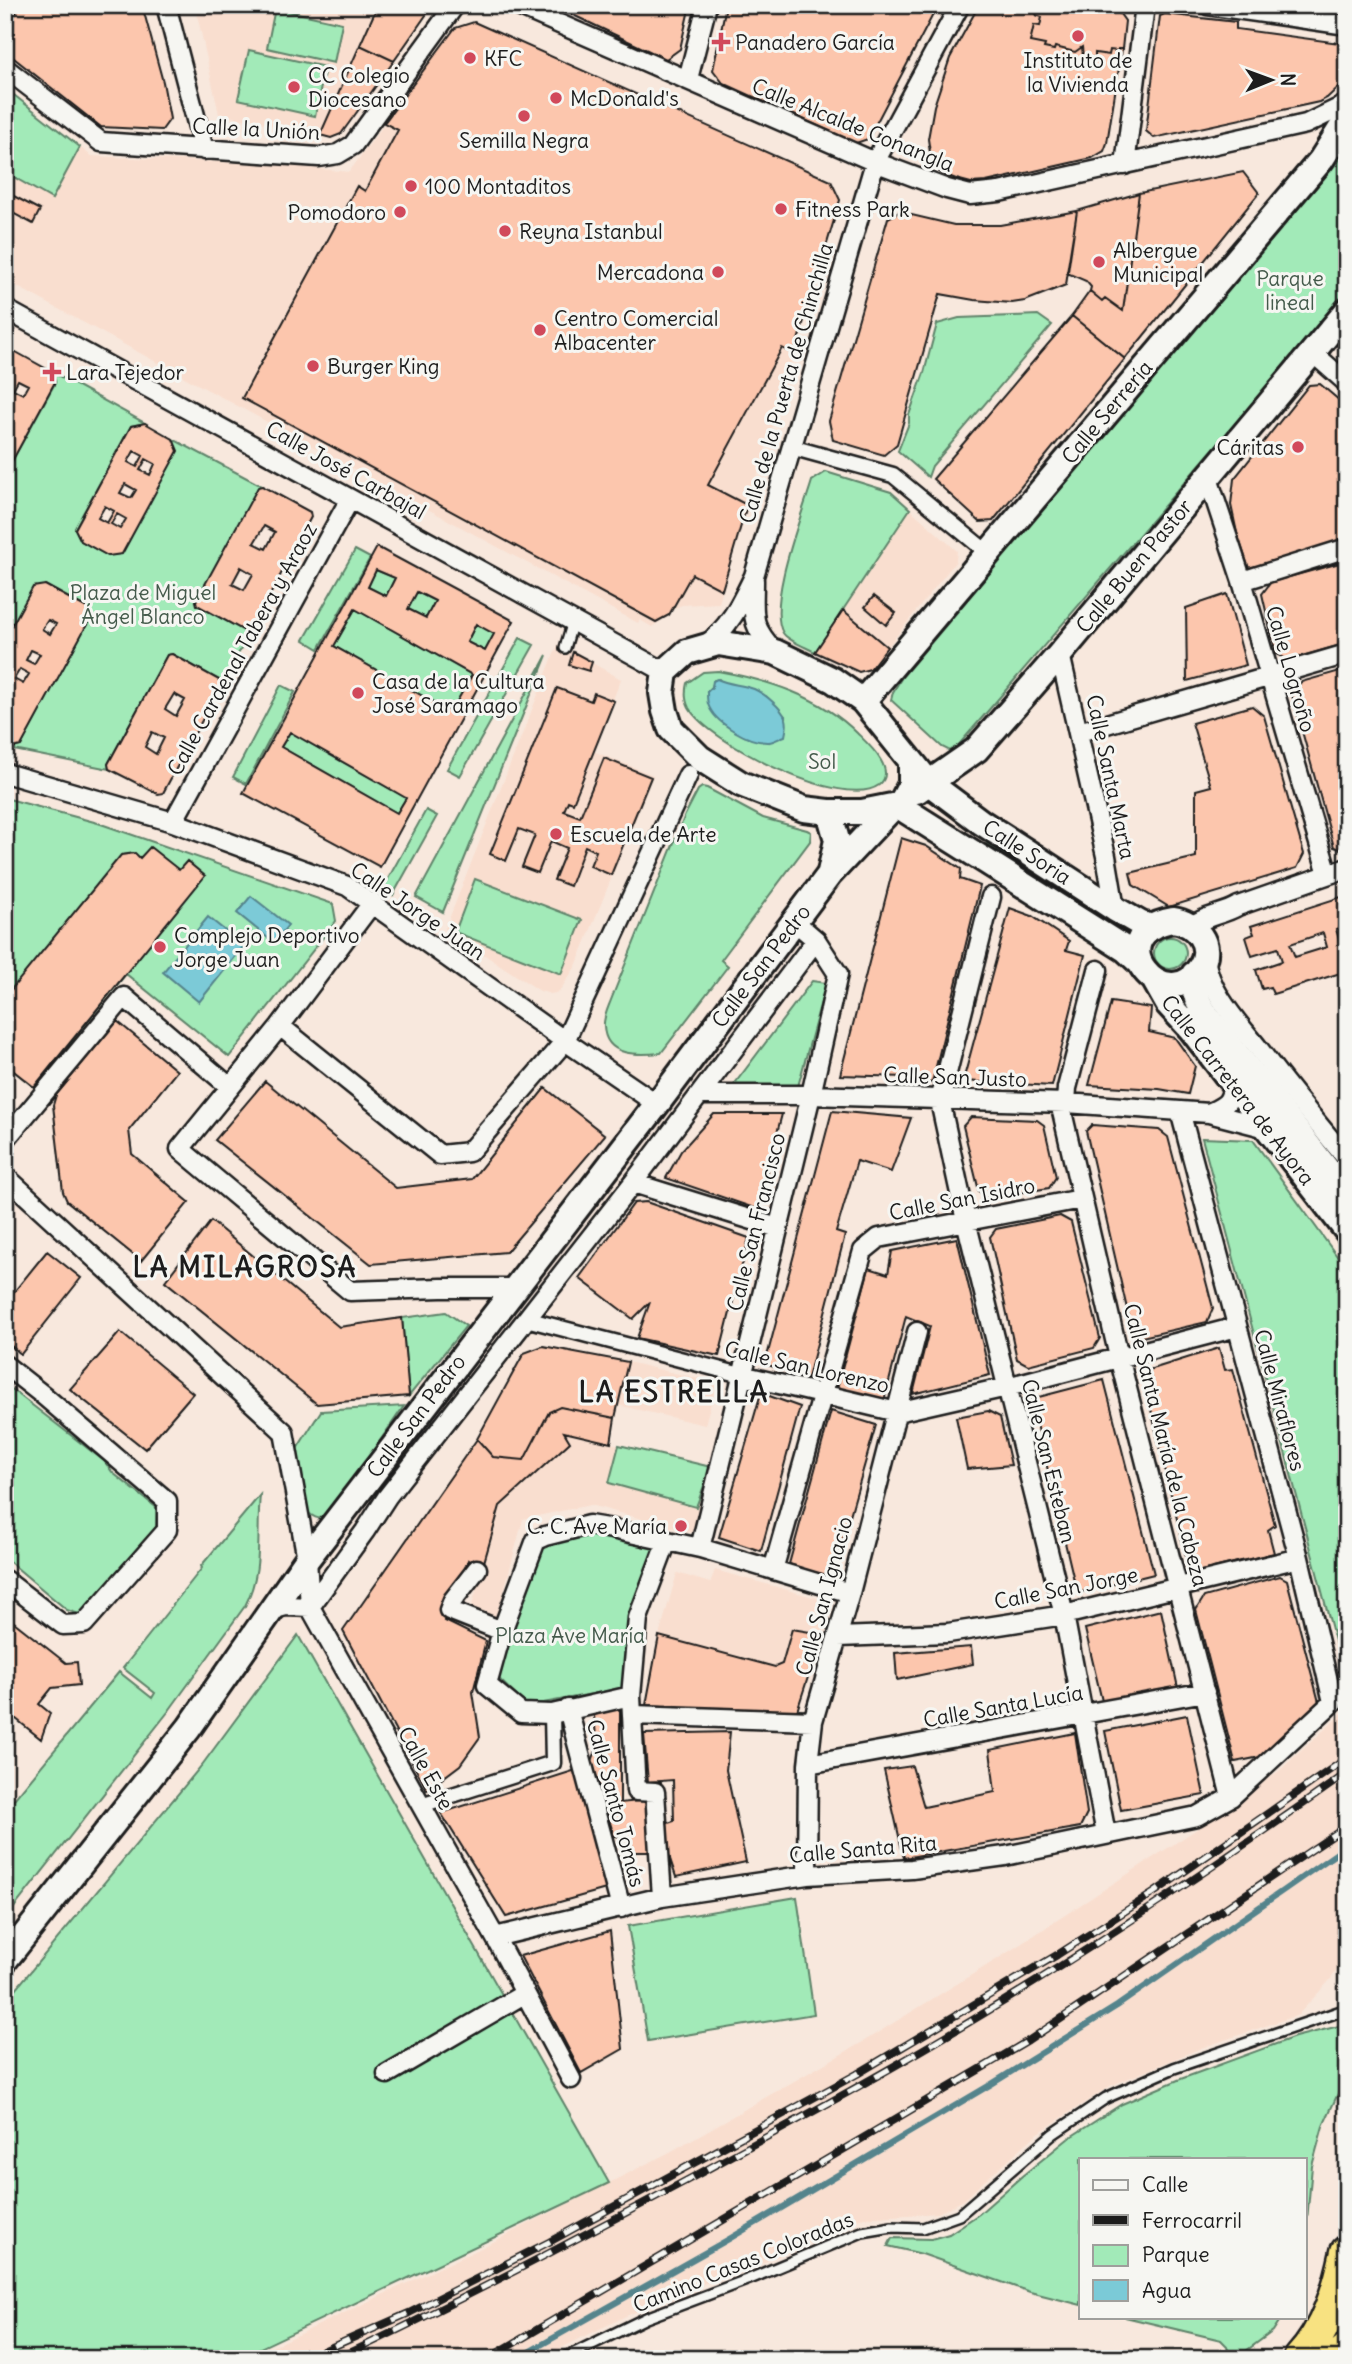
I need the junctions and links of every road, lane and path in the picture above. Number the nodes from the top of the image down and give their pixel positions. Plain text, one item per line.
1 (166, 5) edge
2 (455, 5) edge
3 (516, 5) edge
4 (707, 5) edge
5 (960, 5) edge
6 (1145, 5) edge
7 (1208, 5) edge
8 (1347, 25) edge
9 (5, 68) edge
10 (688, 79) junction
11 (1347, 104) edge
12 (1347, 119) edge
13 (204, 150) junction
14 (875, 162) junction
15 (1125, 165) junction
16 (5, 309) edge
17 (1347, 312) edge
18 (1313, 353) junction
19 (1347, 383) edge
20 (791, 447) junction
21 (1208, 478) junction
22 (350, 499) junction
23 (1347, 548) edge
24 (988, 553) junction
25 (754, 576) junction
26 (1242, 582) junction
27 (573, 621) junction
28 (565, 648) dead end
29 (701, 648) junction
30 (775, 652) junction
31 (1060, 654) junction
32 (1347, 654) edge
33 (665, 672) junction
34 (1269, 677) junction
35 (863, 701) junction
36 (1079, 733) junction
37 (911, 763) junction
38 (699, 770) junction
39 (5, 773) edge
40 (929, 783) junction
41 (898, 804) junction
42 (829, 812) junction
43 (173, 822) junction
44 (1347, 868) edge
45 (830, 873) junction
46 (1328, 874) junction
47 (991, 897) dead end
48 (373, 902) junction
49 (1115, 909) junction
50 (794, 921) junction
51 (1192, 926) junction
52 (1153, 927) junction
53 (816, 940) junction
54 (1138, 961) junction
55 (1199, 966) junction
56 (1098, 970) dead end
57 (1155, 981) junction
58 (279, 1026) junction
59 (565, 1041) junction
60 (1233, 1084) junction
61 (230, 1087) junction
62 (700, 1095) junction
63 (811, 1095) junction
64 (940, 1101) junction
65 (1063, 1103) junction
66 (657, 1104) junction
67 (1180, 1111) junction
68 (1209, 1113) junction
69 (1267, 1128) junction
70 (5, 1140) edge
71 (1347, 1159) edge
72 (5, 1176) edge
73 (633, 1183) junction
74 (1347, 1195) edge
75 (1081, 1199) junction
76 (966, 1221) junction
77 (778, 1228) junction
78 (1347, 1231) edge
79 (514, 1289) junction
80 (526, 1319) junction
81 (1237, 1327) junction
82 (918, 1332) dead end
83 (1119, 1357) junction
84 (5, 1365) edge
85 (741, 1375) junction
86 (1007, 1387) junction
87 (822, 1395) junction
88 (897, 1412) junction
89 (667, 1541) junction
90 (700, 1548) junction
91 (1299, 1558) junction
92 (307, 1559) junction
93 (477, 1569) dead end
94 (773, 1570) junction
95 (5, 1580) edge
96 (1179, 1588) junction
97 (850, 1593) junction
98 (310, 1607) junction
99 (271, 1610) junction
100 (1064, 1615) junction
101 (502, 1631) junction
102 (838, 1637) junction
103 (1205, 1692) junction
104 (631, 1696) junction
105 (1333, 1703) joint
106 (560, 1712) junction
107 (632, 1715) junction
108 (1084, 1715) junction
109 (813, 1721) junction
110 (808, 1764) junction
111 (1231, 1797) junction
112 (421, 1805) junction
113 (1106, 1834) junction
114 (807, 1875) junction
115 (662, 1897) junction
116 (621, 1908) junction
117 (495, 1937) junction
118 (5, 1961) edge
119 (524, 1994) junction
120 (1347, 2009) edge
121 (387, 2074) dead end
122 (571, 2079) dead end
123 (1347, 2252) edge
124 (1347, 2350) edge
125 (562, 2359) edge
126 (1300, 2359) edge
127 (1336, 2359) edge

1 - 13 street
2 - 13 street, Calle la Unión
3 - 10 street, Calle Alcalde Conangla
4 - 10 street
5 - 14 street, Calle de la Puerta de Chinchilla
6 - 15 street
7 - 8 street
9 - 13 street, Calle la Unión
10 - 14 street, Calle Alcalde Conangla
11 - 15 street, Calle Alcalde Conangla
12 - 24 main road, Calle Serrería
14 - 15 street, Calle Alcalde Conangla
14 - 20 street, Calle de la Puerta de Chinchilla
16 - 22 street, Calle José Carbajal
17 - 18 main road, Calle Buen Pastor
18 - 19 street
18 - 21 main road, Calle Buen Pastor
20 - 24 street
20 - 25 street, Calle de la Puerta de Chinchilla
21 - 26 street, Calle Logroño
21 - 31 main road, Calle Buen Pastor
22 - 27 street, Calle José Carbajal
22 - 43 street, Calle Cardenal Tabera y Araoz
23 - 26 street
24 - 35 main road, Calle Serrería
25 - 29 street, Calle de la Puerta de Chinchilla
25 - 30 street, Calle de la Puerta de Chinchilla
26 - 34 street, Calle Logroño
27 - 28 lane
27 - 33 street, Calle José Carbajal
29 - 30 main road, Calle Soria
29 - 33 main road
30 - 35 main road, Calle Soria
31 - 36 street, Calle Santa Marta
31 - 40 main road, Calle Buen Pastor
32 - 34 street
33 - 38 main road
34 - 36 street
34 - 46 street, Calle Logroño
35 - 37 main road, Calle Soria
36 - 49 street, Calle Santa Marta
37 - 40 main road, Calle Soria
37 - 41 main road
38 - 42 main road
38 - 59 street
39 - 43 street, Calle Jorge Juan
40 - 41 main road, Calle Buen Pastor
40 - 49 main road, Calle Soria
41 - 42 main road
41 - 45 main road, Calle San Pedro
41 - 54 main road, Calle Soria
42 - 45 main road, Calle San Pedro
43 - 48 street, Calle Jorge Juan
44 - 46 street
45 - 50 main road, Calle San Pedro
46 - 51 street
47 - 64 street
48 - 58 street
48 - 59 street, Calle Jorge Juan
49 - 52 main road, Calle Soria
50 - 53 street, Calle San Francisco
50 - 66 main road, Calle San Pedro
51 - 52 main road
51 - 55 main road
52 - 54 main road
53 - 62 street, Calle San Pedro
53 - 63 street, Calle San Francisco
54 - 57 main road
55 - 57 main road
55 - 71 street, Calle Carretera de Ayora
55 - 74 main road, Calle Carretera de Ayora
56 - 65 street
57 - 60 main road, Calle Carretera de Ayora
58 - 59 street
58 - 61 street
59 - 66 street, Calle Jorge Juan
60 - 68 street
60 - 69 main road, Calle Carretera de Ayora
61 - 70 street
61 - 79 street
62 - 63 street, Calle San Justo
62 - 73 street, Calle San Pedro
63 - 64 street, Calle San Justo
63 - 77 street, Calle San Francisco
64 - 65 street, Calle San Justo
64 - 76 street, Calle San Esteban
65 - 67 street, Calle San Justo
65 - 75 street, Calle Santa María de la Cabeza
66 - 79 main road, Calle San Pedro
67 - 68 street, Calle San Justo
67 - 81 street, Calle Miraflores
68 - 69 street, Calle San Justo
69 - 78 main road, Calle Carretera de Ayora
72 - 92 street, Calle Este
73 - 77 street
73 - 80 street, Calle San Pedro
75 - 76 street, Calle San Isidro
75 - 83 street, Calle Santa María de la Cabeza
76 - 86 street, Calle San Esteban
76 - 87 street, Calle San Isidro
77 - 85 street, Calle San Francisco
79 - 92 main road, Calle San Pedro
80 - 85 street, Calle San Lorenzo
80 - 98 street, Calle San Pedro
81 - 83 street, Calle San Lorenzo
81 - 91 street, Calle Miraflores
82 - 88 street, Calle San Ignacio
83 - 86 street, Calle San Lorenzo
83 - 96 street, Calle Santa María de la Cabeza
84 - 95 street
85 - 87 street, Calle San Lorenzo
85 - 90 street, Calle San Francisco
86 - 88 street, Calle San Lorenzo
86 - 100 street, Calle San Esteban
87 - 88 street, Calle San Lorenzo
87 - 94 street
88 - 97 street, Calle San Ignacio
89 - 90 street
89 - 101 street
89 - 104 street
90 - 94 street
91 - 96 street, Calle San Jorge
91 - 105 street, Calle Miraflores
92 - 98 street, Calle Este
92 - 99 main road, Calle San Pedro
93 - 101 street
94 - 97 street
96 - 100 street, Calle San Jorge
96 - 103 street, Calle Santa María de la Cabeza
97 - 102 street, Calle San Ignacio
98 - 99 street
98 - 112 street, Calle Este
99 - 118 main road, Calle San Pedro
100 - 102 street, Calle San Jorge
100 - 108 street, Calle San Esteban
101 - 106 street
102 - 109 street, Calle San Ignacio
103 - 108 street, Calle Santa Lucía
103 - 111 street, Calle Santa María de la Cabeza
104 - 106 street
104 - 107 street
105 - 111 street, Calle Santa Rita
106 - 112 street
106 - 116 street, Calle Santo Tomás
107 - 109 street, Calle Santo Tomás
107 - 115 street
108 - 110 street, Calle Santa Lucía
108 - 113 street, Calle San Esteban
109 - 110 street, Calle San Ignacio
110 - 114 street, Calle San Ignacio
111 - 113 street, Calle Santa Rita
112 - 117 street, Calle Este
113 - 114 street, Calle Santa Rita
114 - 115 street, Calle Santa Rita
115 - 116 street, Calle Santa Rita
116 - 117 street, Calle Santa Rita
117 - 119 street, Calle Este
119 - 121 street
119 - 122 street, Calle Este
120 - 125 lane, Camino Casas Coloradas
123 - 126 highway
124 - 127 highway

